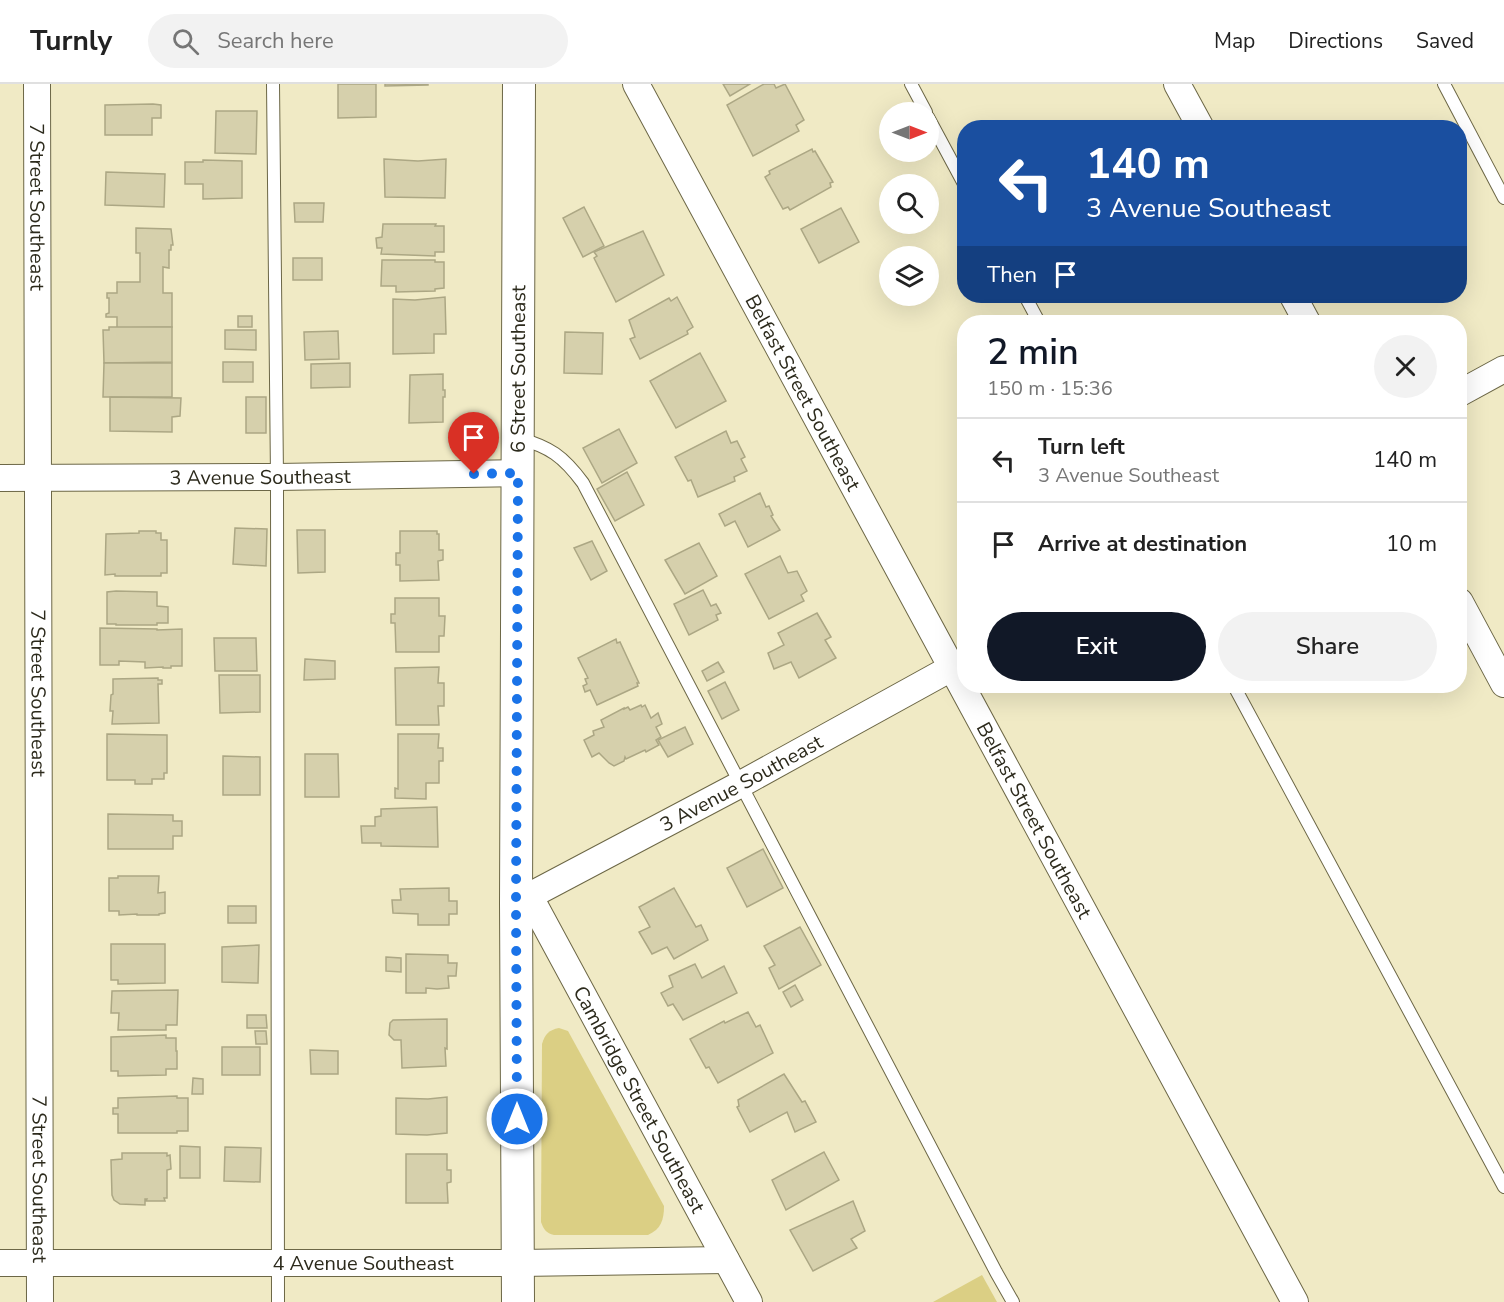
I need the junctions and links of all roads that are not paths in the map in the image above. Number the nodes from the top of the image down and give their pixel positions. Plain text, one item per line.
1 (37, 84) edge
2 (273, 84) edge
3 (519, 84) edge
4 (636, 84) edge
5 (911, 84) edge
6 (1177, 84) edge
7 (1444, 84) edge
8 (921, 102) edge
9 (1197, 120) edge
10 (1463, 120) edge
11 (1467, 128) edge
12 (939, 137) edge
13 (957, 171) edge
14 (1504, 198) edge
15 (1504, 369) edge
16 (1467, 389) edge
17 (518, 438) junction
18 (518, 473) junction
19 (38, 477) junction
20 (277, 477) junction
21 (0, 478) edge
22 (1467, 615) edge
23 (957, 660) edge
24 (957, 665) edge
25 (1504, 684) edge
26 (974, 693) edge
27 (1238, 693) edge
28 (741, 784) junction
29 (523, 900) junction
30 (1504, 1187) edge
31 (726, 1260) junction
32 (40, 1262) junction
33 (279, 1262) junction
34 (0, 1263) edge
35 (519, 1263) junction
36 (40, 1302) edge
37 (278, 1302) edge
38 (518, 1302) edge
39 (749, 1302) edge
40 (1013, 1302) edge
41 (1295, 1302) edge

1 - 19 street, 7 Street Southeast
2 - 20 lane
3 - 17 street, 6 Street Southeast
4 - 23 street, Belfast Street Southeast
5 - 8 lane
6 - 9 street
7 - 10 lane
11 - 14 lane
12 - 13 lane
15 - 16 street
17 - 18 street, 6 Street Southeast
17 - 28 lane
18 - 20 street, 3 Avenue Southeast
18 - 29 street, 6 Street Southeast
19 - 20 street, 3 Avenue Southeast
19 - 21 street, 3 Avenue Southeast
19 - 32 street, 7 Street Southeast
20 - 33 lane
22 - 25 street
24 - 28 street, 3 Avenue Southeast
26 - 41 street, Belfast Street Southeast
27 - 30 lane
28 - 29 street, 3 Avenue Southeast
28 - 40 lane
29 - 31 street, Cambridge Street Southeast
29 - 35 street, 6 Street Southeast
31 - 35 street, 4 Avenue Southeast
31 - 39 street, Cambridge Street Southeast
32 - 33 street, 4 Avenue Southeast
32 - 34 street, 4 Avenue Southeast
32 - 36 street, 7 Street Southeast
33 - 35 street, 4 Avenue Southeast
33 - 37 lane
35 - 38 street, 6 Street Southeast

